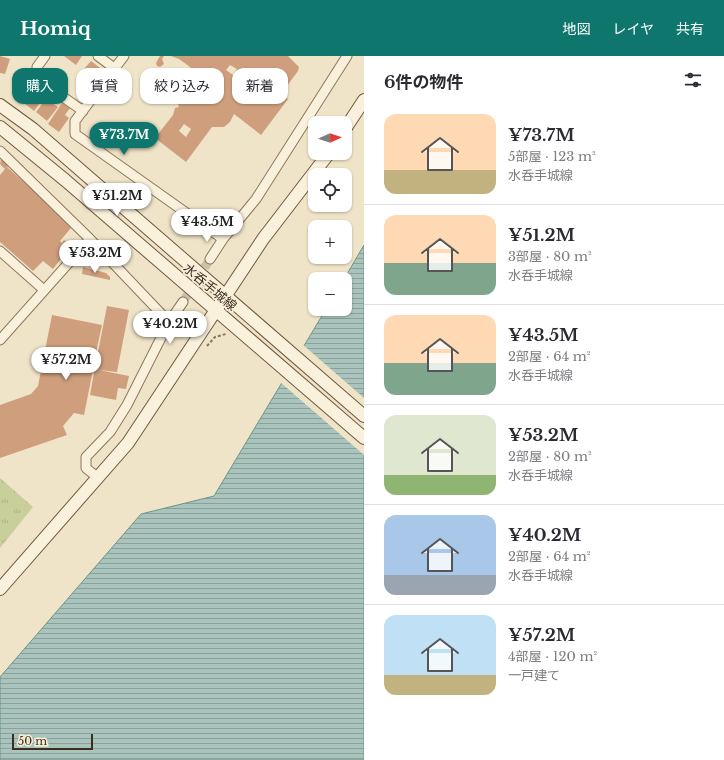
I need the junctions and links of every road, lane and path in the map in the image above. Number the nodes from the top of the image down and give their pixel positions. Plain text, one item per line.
1 (45, 56) edge
2 (98, 56) edge
3 (124, 56) edge
4 (347, 56) edge
5 (114, 68) joint
6 (364, 100) edge
7 (88, 104) edge
8 (0, 105) edge
9 (83, 111) junction
10 (352, 118) edge
11 (0, 127) edge
12 (0, 150) edge
13 (324, 160) edge
14 (90, 238) junction
15 (223, 239) junction
16 (0, 251) edge
17 (210, 259) tunnel mouth
18 (44, 290) junction
19 (225, 295) junction
20 (183, 302) tunnel mouth
21 (216, 310) junction
22 (170, 322) junction
23 (0, 340) edge
24 (364, 416) edge
25 (364, 438) edge
26 (97, 477) junction
27 (0, 590) edge

1 - 9 street
2 - 5 street
3 - 5 street
4 - 15 street
6 - 10 main road
7 - 9 street
8 - 19 main road, 水呑手城線
9 - 15 street
11 - 21 main road, 水呑手城線
12 - 14 street
13 - 19 main road
14 - 18 street
14 - 22 street
15 - 17 street
16 - 18 street
18 - 23 street
19 - 21 main road
19 - 24 main road, 水呑手城線
20 - 22 street
21 - 25 main road, 水呑手城線
21 - 26 main road
22 - 26 street
26 - 27 main road

